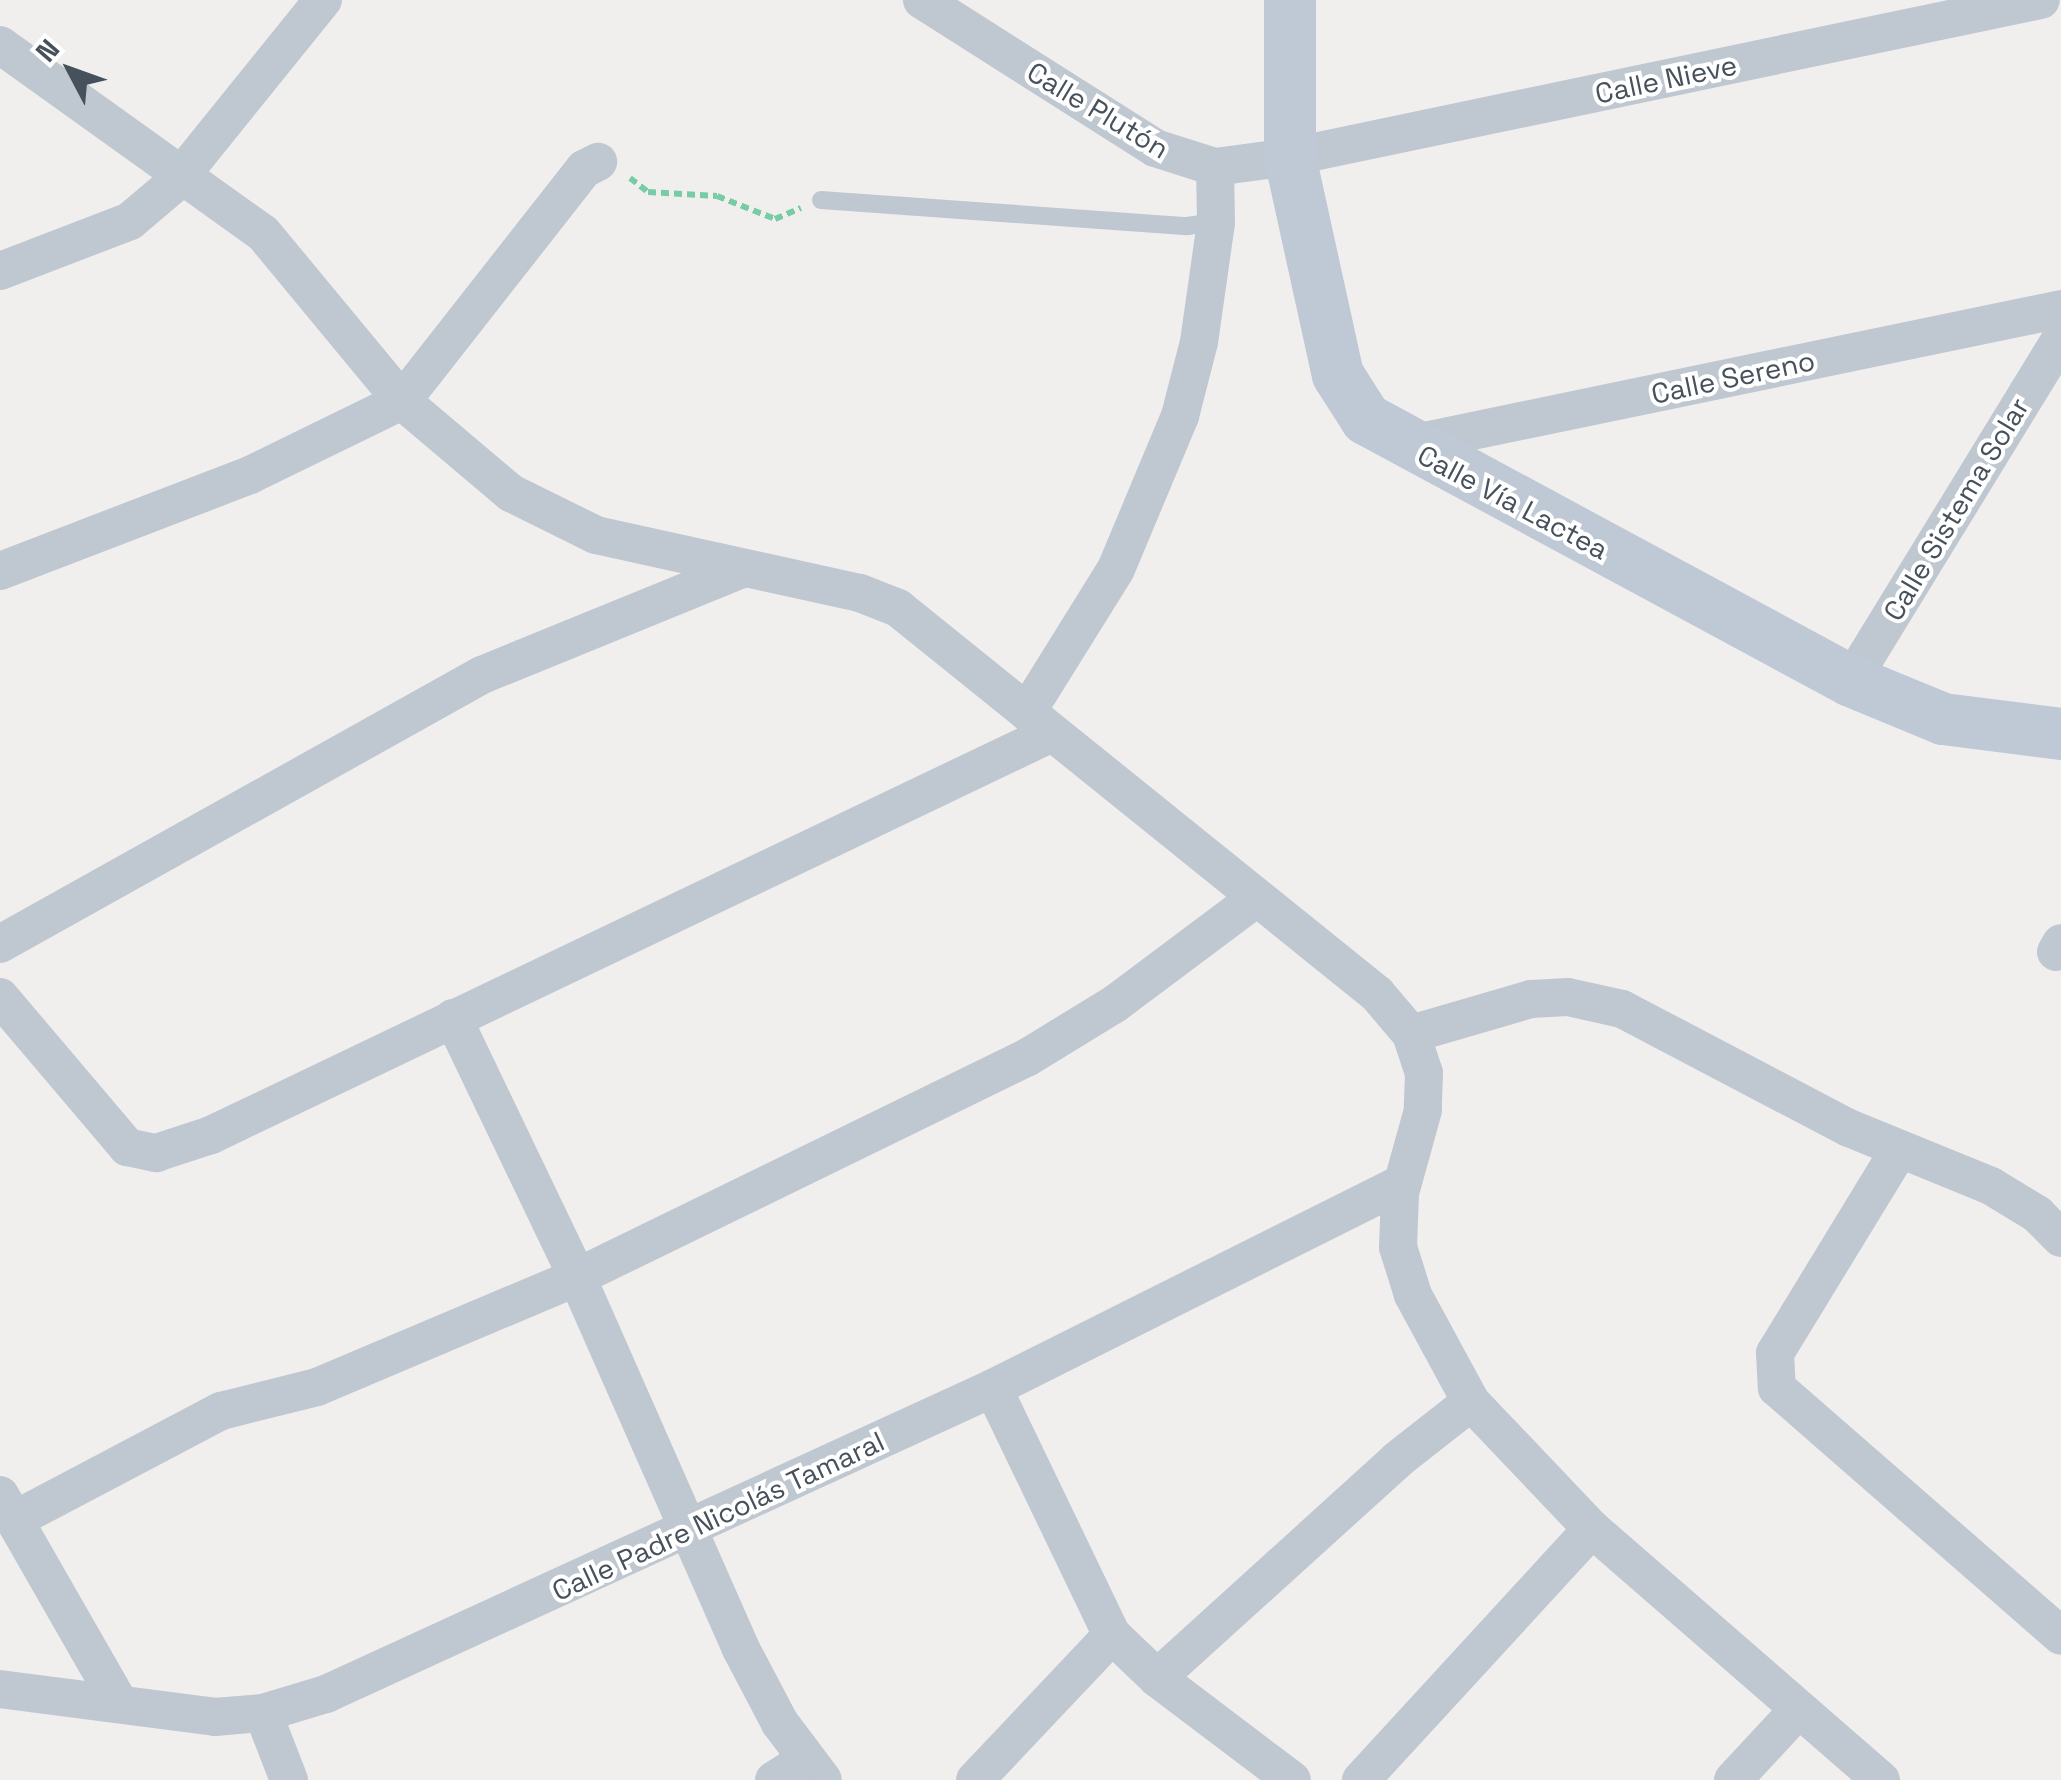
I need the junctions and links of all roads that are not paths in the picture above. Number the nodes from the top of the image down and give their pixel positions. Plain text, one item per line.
1 (323, 0) edge
2 (922, 0) edge
3 (1290, 0) edge
4 (2041, 0) edge
5 (0, 45) edge
6 (1290, 158) junction
7 (598, 162) road end
8 (1216, 167) junction
9 (183, 173) junction
10 (821, 200) road end
11 (1216, 222) junction
12 (0, 271) edge
13 (2061, 309) edge
14 (2061, 338) edge
15 (402, 401) junction
16 (1406, 445) junction
17 (744, 568) junction
18 (0, 570) edge
19 (1851, 681) junction
20 (1040, 722) junction
21 (2061, 734) edge
22 (1255, 899) junction
23 (0, 944) edge
24 (0, 997) edge
25 (453, 1018) junction
26 (1411, 1034) junction
27 (1899, 1150) junction
28 (1403, 1183) junction
29 (2061, 1238) edge
30 (577, 1277) junction
31 (993, 1388) junction
32 (1471, 1402) junction
33 (7, 1508) edge
34 (1592, 1529) junction
35 (688, 1531) junction
36 (1112, 1635) junction
37 (2061, 1636) edge
38 (1157, 1678) junction
39 (0, 1689) edge
40 (120, 1703) junction
41 (1798, 1710) junction
42 (263, 1713) junction
43 (801, 1774) edge
44 (288, 1780) edge
45 (975, 1780) edge
46 (1292, 1780) edge
47 (1360, 1780) edge
48 (1733, 1780) edge
49 (1882, 1780) edge

1 - 9 street
2 - 8 street, Calle Plutón
3 - 6 street, Calle Vía Lactea
4 - 6 street, Calle Nieve
5 - 9 street
6 - 8 street, Calle Plutón
6 - 16 street, Calle Vía Lactea
7 - 15 street
8 - 11 street
9 - 12 street
9 - 15 street
10 - 11 lane
11 - 20 street
13 - 16 street, Calle Sereno
14 - 19 street, Calle Sistema Solar
15 - 17 street
15 - 18 street
16 - 19 street, Calle Vía Lactea
17 - 20 street
17 - 23 street
19 - 21 street, Calle Vía Lactea
20 - 22 street
20 - 25 street
22 - 26 street
22 - 30 street
24 - 25 street
25 - 30 street
26 - 27 street
26 - 28 street
27 - 29 street
27 - 37 street
28 - 31 street, Calle Padre Nicolás Tamaral
28 - 32 street
30 - 33 street
30 - 35 street
31 - 35 street, Calle Padre Nicolás Tamaral
31 - 36 street
32 - 34 street
32 - 38 street
33 - 40 street
34 - 41 street
34 - 47 street
35 - 42 street, Calle Padre Nicolás Tamaral
35 - 43 street
36 - 38 street
36 - 45 street
38 - 46 street
39 - 40 street, Calle Padre Nicolás Tamaral
40 - 42 street, Calle Padre Nicolás Tamaral
41 - 48 street
41 - 49 street
42 - 44 street

